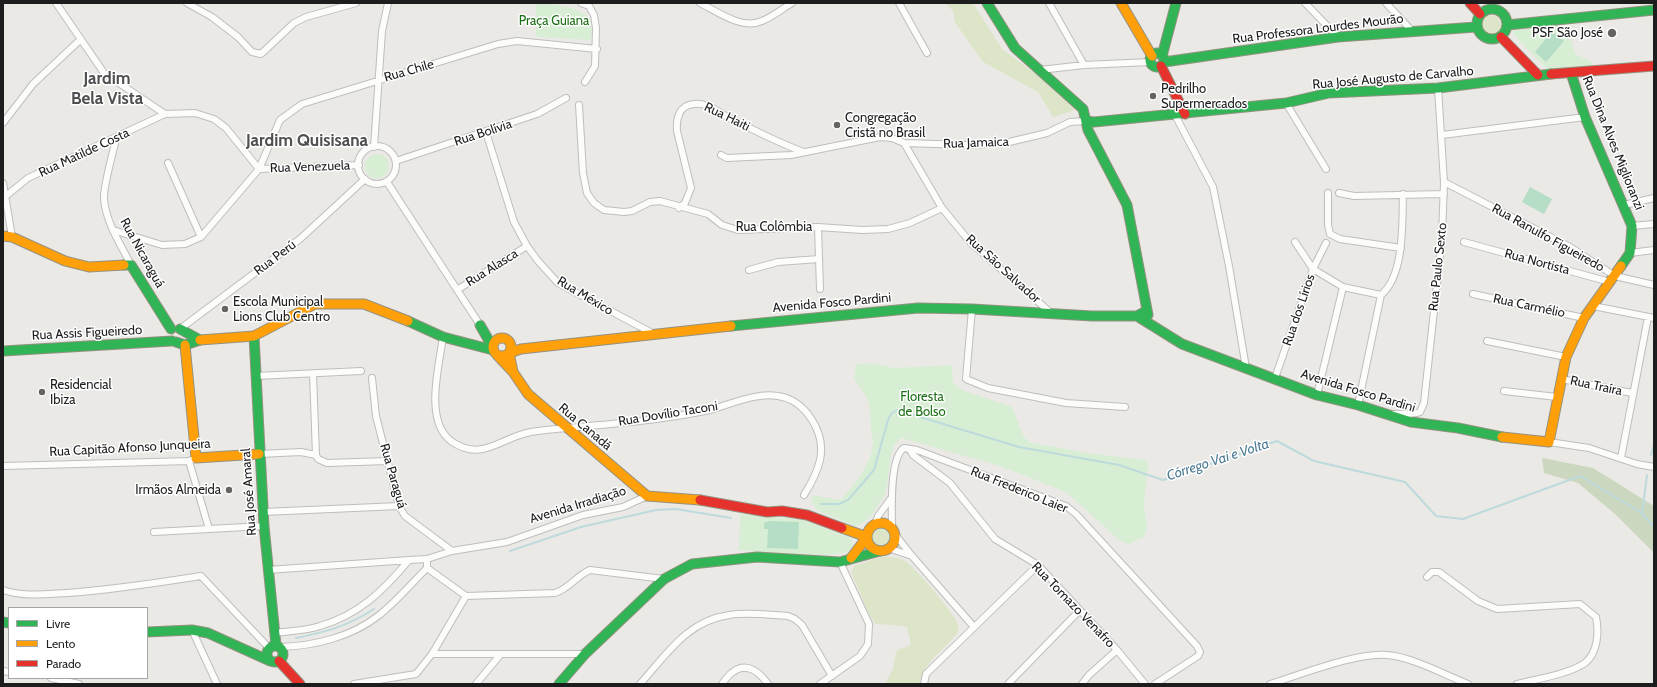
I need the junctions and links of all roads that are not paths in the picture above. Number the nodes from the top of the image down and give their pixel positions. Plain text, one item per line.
1 (56, 3) edge
2 (187, 3) edge
3 (356, 3) edge
4 (388, 3) edge
5 (581, 3) edge
6 (700, 3) edge
7 (792, 3) edge
8 (899, 3) edge
9 (987, 3) edge
10 (1049, 3) edge
11 (1121, 3) edge
12 (1176, 3) edge
13 (1305, 3) edge
14 (1386, 3) edge
15 (1470, 3) edge
16 (1654, 10) edge
17 (1480, 14) junction
18 (1507, 25) junction
19 (1476, 27) junction
20 (1412, 31) junction
21 (1338, 37) junction
22 (1501, 37) junction
23 (80, 40) junction
24 (597, 49) junction
25 (927, 53) dead end
26 (1151, 59) junction
27 (1162, 61) junction
28 (1084, 65) junction
29 (1654, 66) edge
30 (1040, 70) junction
31 (1571, 73) junction
32 (1538, 75) junction
33 (380, 80) junction
34 (585, 82) dead end
35 (1438, 88) junction
36 (566, 98) dead end
37 (1286, 103) junction
38 (579, 105) dead end
39 (165, 114) junction
40 (1176, 114) junction
41 (1186, 114) junction
42 (1585, 117) junction
43 (1086, 121) junction
44 (3, 123) edge
45 (486, 132) junction
46 (1442, 136) junction
47 (116, 138) junction
48 (904, 143) junction
49 (374, 147) junction
50 (804, 152) junction
51 (721, 155) dead end
52 (396, 161) junction
53 (168, 163) dead end
54 (358, 165) junction
55 (1326, 168) dead end
56 (259, 169) junction
57 (365, 179) junction
58 (387, 182) junction
59 (1444, 182) junction
60 (3, 183) edge
61 (1328, 193) dead end
62 (1339, 193) dead end
63 (1403, 194) junction
64 (1444, 194) junction
65 (5, 196) edge
66 (1654, 198) edge
67 (1624, 205) junction
68 (679, 208) junction
69 (942, 208) junction
70 (1654, 224) edge
71 (1632, 226) junction
72 (818, 227) junction
73 (113, 230) junction
74 (8, 236) edge
75 (201, 237) junction
76 (1295, 242) dead end
77 (1464, 242) dead end
78 (1326, 243) dead end
79 (527, 246) junction
80 (1401, 248) junction
81 (1654, 250) edge
82 (1630, 253) junction
83 (819, 259) junction
84 (131, 265) junction
85 (1313, 269) junction
86 (749, 270) dead end
87 (1612, 279) junction
88 (1654, 285) edge
89 (1343, 287) junction
90 (820, 289) dead end
91 (457, 290) junction
92 (1473, 294) dead end
93 (1382, 295) junction
94 (1593, 306) junction
95 (972, 309) junction
96 (1146, 311) junction
97 (1051, 314) junction
98 (1137, 316) junction
99 (1651, 317) edge
100 (1584, 318) junction
101 (480, 325) junction
102 (176, 329) junction
103 (1157, 329) junction
104 (655, 335) junction
105 (254, 336) junction
106 (443, 337) junction
107 (499, 337) junction
108 (200, 340) junction
109 (174, 341) junction
110 (510, 342) junction
111 (1487, 342) dead end
112 (185, 345) junction
113 (521, 349) junction
114 (494, 350) junction
115 (3, 351) edge
116 (509, 353) junction
117 (1566, 357) junction
118 (1246, 368) junction
119 (362, 371) dead end
120 (513, 372) junction
121 (313, 374) junction
122 (256, 376) junction
123 (372, 378) dead end
124 (1275, 378) junction
125 (1561, 378) junction
126 (1504, 391) dead end
127 (1632, 393) junction
128 (1317, 395) junction
129 (1557, 397) junction
130 (1358, 405) junction
131 (1125, 407) dead end
132 (1388, 415) junction
133 (566, 428) junction
134 (1549, 442) junction
135 (910, 450) junction
136 (259, 454) junction
137 (316, 455) junction
138 (1621, 458) junction
139 (193, 459) junction
140 (388, 461) junction
141 (3, 466) edge
142 (1654, 467) edge
143 (804, 495) dead end
144 (647, 496) junction
145 (892, 497) junction
146 (399, 506) junction
147 (263, 512) junction
148 (264, 526) junction
149 (209, 529) junction
150 (870, 531) junction
151 (893, 531) junction
152 (154, 532) dead end
153 (884, 550) junction
154 (452, 551) junction
155 (912, 556) junction
156 (851, 558) junction
157 (427, 559) junction
158 (410, 560) junction
159 (840, 562) junction
160 (1038, 565) junction
161 (427, 568) junction
162 (268, 570) junction
163 (1427, 577) dead end
164 (664, 578) junction
165 (3, 590) edge
166 (466, 596) junction
167 (1080, 610) junction
168 (974, 627) junction
169 (192, 630) junction
170 (148, 632) edge
171 (275, 632) junction
172 (275, 647) junction
173 (1117, 650) junction
174 (432, 654) junction
175 (585, 654) junction
176 (500, 655) junction
177 (275, 661) junction
178 (832, 676) junction
179 (56, 679) edge
180 (79, 684) edge
181 (217, 684) edge
182 (300, 684) edge
183 (354, 684) edge
184 (476, 684) edge
185 (559, 684) edge
186 (640, 684) edge
187 (722, 684) edge
188 (768, 684) edge
189 (820, 684) edge
190 (924, 684) edge
191 (1008, 684) edge
192 (1082, 684) edge
193 (1145, 684) edge
194 (1155, 684) edge
195 (1270, 684) edge
196 (1468, 684) edge
197 (1517, 684) edge

1 - 23 street
2 - 3 street
4 - 33 street
5 - 24 street
6 - 7 street
8 - 25 street
9 - 30 street
10 - 28 street
11 - 26 street
12 - 27 street
13 - 21 street
14 - 20 street
15 - 17 street
16 - 18 street
17 - 18 street
17 - 19 street
18 - 22 street
19 - 20 street, Rua Professora Lourdes Mourão
19 - 22 street
20 - 21 street, Rua Professora Lourdes Mourão
21 - 27 street, Rua Professora Lourdes Mourão
22 - 32 street
23 - 39 street
23 - 44 street
24 - 33 street, Rua Chile
24 - 34 street
26 - 27 street, Rua Professora Lourdes Mourão
26 - 27 street
26 - 28 street
27 - 41 street
28 - 30 street
29 - 31 street, Rua José Augusto de Carvalho
30 - 43 street
31 - 32 street, Rua José Augusto de Carvalho
31 - 42 street, Rua Dina Alves Miglioranzi
32 - 35 street, Rua José Augusto de Carvalho
33 - 49 street
33 - 56 street, Rua Chile
35 - 37 street, Rua José Augusto de Carvalho
35 - 46 street, Rua Paulo Sexto
36 - 45 street, Rua Bolívia
37 - 41 street, Rua José Augusto de Carvalho
37 - 55 street
38 - 68 street, Rua Colômbia
39 - 47 street, Rua Matilde Costa
39 - 56 street, Rua Venezuela
40 - 41 street, Rua José Augusto de Carvalho
40 - 43 street, Rua José Augusto de Carvalho
40 - 118 street
42 - 46 street
42 - 67 street, Rua Dina Alves Miglioranzi
43 - 48 street, Rua Jamaica
43 - 96 street
45 - 52 street, Rua Bolívia
45 - 79 street, Rua México
46 - 59 street, Rua Paulo Sexto
47 - 65 street, Rua Matilde Costa
47 - 73 street, Rua Nicaraguá
48 - 50 street, Rua Jamaica
48 - 69 street, Rua São Salvador
49 - 52 street
49 - 54 street
50 - 51 street, Rua Jamaica
50 - 68 street, Rua Haiti
52 - 58 street
53 - 75 street
54 - 56 street, Rua Venezuela
54 - 57 street
56 - 75 street
57 - 58 street
57 - 102 street, Rua Perú
58 - 91 street
59 - 64 street, Rua Paulo Sexto
59 - 87 street, Rua Ranulfo Figueiredo
60 - 65 street
61 - 80 street
62 - 63 street
63 - 64 street
63 - 80 street
64 - 132 street, Rua Paulo Sexto
65 - 74 street
66 - 67 street
67 - 71 street, Rua Dina Alves Miglioranzi
68 - 72 street, Rua Colômbia
69 - 72 street, Rua Colômbia
69 - 97 street, Rua São Salvador
70 - 71 street
71 - 82 street, Rua Dina Alves Miglioranzi
72 - 83 street
73 - 75 street
73 - 84 street, Rua Nicaraguá
74 - 84 street
76 - 85 street
77 - 87 street, Rua Nortista
78 - 85 street, Rua dos Lírios
79 - 91 street, Rua Alasca
79 - 104 street, Rua México
80 - 93 street
81 - 82 street
82 - 87 street, Rua Dina Alves Miglioranzi
83 - 86 street
83 - 90 street
84 - 102 street, Rua Nicaraguá
85 - 89 street
85 - 124 street, Rua dos Lírios
87 - 88 street, Rua Ranulfo Figueiredo
87 - 94 street, Rua Dina Alves Miglioranzi
89 - 93 street
89 - 128 street
91 - 101 street
92 - 100 street, Rua Carmélio
93 - 130 street
94 - 99 street
94 - 100 street, Rua Dina Alves Miglioranzi
95 - 97 street, Avenida Fosco Pardini
95 - 104 street, Avenida Fosco Pardini
95 - 131 street
96 - 98 street, Avenida Fosco Pardini
96 - 103 street
97 - 98 street, Avenida Fosco Pardini
98 - 103 street, Avenida Fosco Pardini
99 - 127 street
100 - 117 street, Rua Dina Alves Miglioranzi
101 - 107 street
101 - 114 street
102 - 108 street
102 - 109 street
103 - 118 street, Avenida Fosco Pardini
104 - 113 street, Avenida Fosco Pardini
105 - 106 street
105 - 108 street
105 - 122 street, Rua José Amaral
106 - 114 street
106 - 133 street, Rua Dovílio Taconi
107 - 110 street
107 - 114 street
108 - 112 street
109 - 112 street
109 - 115 street, Rua Assis Figueiredo
110 - 113 street
110 - 116 street
111 - 117 street
112 - 139 street
113 - 116 street, Avenida Fosco Pardini
114 - 116 street
114 - 120 street
116 - 120 street
117 - 125 street, Rua Dina Alves Miglioranzi
118 - 124 street, Avenida Fosco Pardini
119 - 121 street
120 - 133 street, Rua Canadá
121 - 122 street
121 - 137 street
122 - 136 street, Rua José Amaral
123 - 140 street, Rua Paraguá
124 - 128 street, Avenida Fosco Pardini
125 - 127 street, Rua Traíra
125 - 129 street, Rua Dina Alves Miglioranzi
126 - 129 street
127 - 138 street
128 - 130 street, Avenida Fosco Pardini
129 - 134 street, Rua Dina Alves Miglioranzi
130 - 132 street, Avenida Fosco Pardini
132 - 134 street, Avenida Fosco Pardini
133 - 143 street, Rua Dovílio Taconi
133 - 144 street, Rua Canadá
134 - 138 street, Avenida Fosco Pardini
135 - 145 street
135 - 160 street, Rua Tomazo Venafro
135 - 194 street, Rua Frederico Laier
136 - 137 street
136 - 139 street, Rua Capitão Afonso Junqueira
136 - 147 street, Rua José Amaral
137 - 140 street
138 - 142 street, Avenida Fosco Pardini
139 - 141 street, Rua Capitão Afonso Junqueira
139 - 149 street
140 - 146 street, Rua Paraguá
144 - 150 street, Avenida Irradiação
144 - 154 street, Avenida Irradiação
145 - 150 street
145 - 151 street
146 - 147 street
146 - 154 street, Rua Paraguá
147 - 148 street, Rua José Amaral
148 - 149 street
148 - 162 street, Rua José Amaral
149 - 152 street
150 - 151 street
150 - 153 street
150 - 156 street
151 - 153 street
151 - 155 street
153 - 155 street
153 - 156 street
154 - 157 street, Avenida Irradiação
155 - 168 street
156 - 159 street
157 - 158 street, Avenida Irradiação
157 - 161 street
158 - 162 street, Avenida Irradiação
158 - 171 street
159 - 164 street
159 - 178 street
160 - 167 street, Rua Tomazo Venafro
160 - 168 street
161 - 166 street
161 - 172 street
162 - 171 street, Rua José Amaral
163 - 197 street
164 - 166 street
164 - 175 street
165 - 172 street
166 - 174 street
167 - 173 street, Rua Tomazo Venafro
167 - 191 street
168 - 190 street
169 - 170 street
169 - 177 street
169 - 181 street
171 - 172 street, Rua José Amaral
172 - 177 street
172 - 177 street
173 - 192 street
173 - 193 street, Rua Tomazo Venafro
174 - 176 street
174 - 183 street
175 - 176 street
175 - 185 street
176 - 184 street
177 - 182 street
178 - 186 street
178 - 189 street
179 - 180 street
187 - 188 street
195 - 196 street

